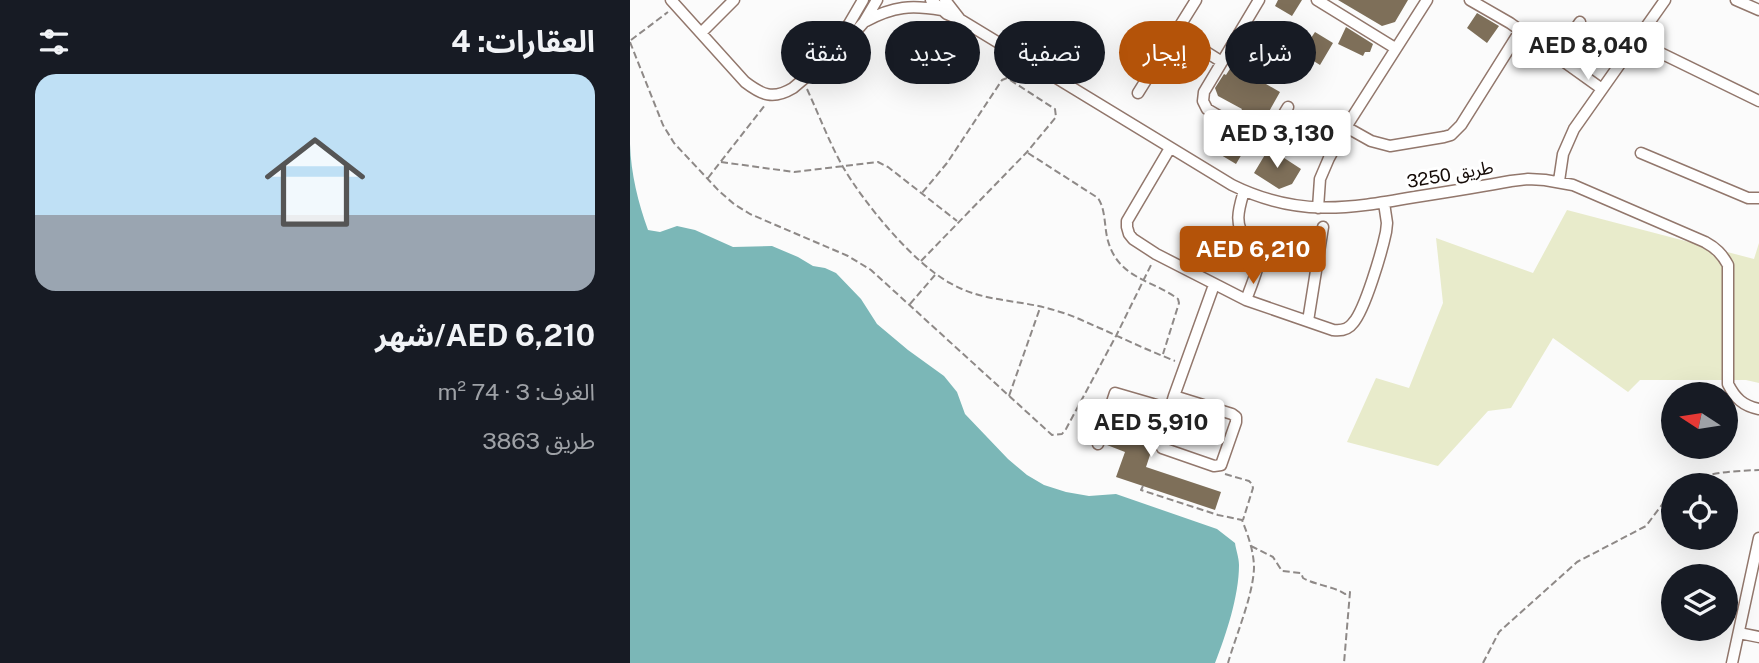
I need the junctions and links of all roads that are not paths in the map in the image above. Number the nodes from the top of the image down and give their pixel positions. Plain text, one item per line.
1 (734, 0) edge
2 (863, 0) edge
3 (877, 0) edge
4 (932, 0) edge
5 (1196, 0) edge
6 (1259, 0) edge
7 (1317, 0) edge
8 (1427, 0) edge
9 (1470, 0) edge
10 (1665, 0) edge
11 (1737, 0) edge
12 (674, 3) edge
13 (944, 5) edge
14 (1759, 10) edge
15 (851, 21) edge
16 (865, 21) edge
17 (866, 21) edge
18 (1183, 21) edge
19 (1580, 22) dead end
20 (1520, 31) junction
21 (701, 33) junction
22 (1636, 41) junction
23 (1395, 48) junction
24 (1211, 55) edge
25 (1556, 57) junction
26 (1222, 62) junction
27 (798, 84) edge
28 (1144, 84) edge
29 (1602, 89) junction
30 (1138, 93) dead end
31 (1759, 101) edge
32 (1288, 107) dead end
33 (1346, 127) junction
34 (1170, 148) junction
35 (1641, 153) dead end
36 (1559, 181) junction
37 (1244, 191) junction
38 (1759, 198) edge
39 (1384, 202) junction
40 (1318, 208) junction
41 (1323, 227) dead end
42 (1214, 285) junction
43 (1246, 300) junction
44 (1308, 321) junction
45 (1174, 396) junction
46 (1170, 408) junction
47 (1759, 409) edge
48 (1098, 444) dead end
49 (1758, 543) edge
50 (1753, 589) edge
51 (1739, 633) junction
52 (1759, 637) edge
53 (1732, 663) edge

1 - 21 street
2 - 15 street
3 - 16 street
4 - 13 street, طريق 3250
5 - 18 street
6 - 26 street
7 - 23 street
8 - 23 street
9 - 20 street
10 - 22 street
11 - 14 street
12 - 21 street
13 - 17 street
13 - 34 street, طريق 3250
19 - 25 street
20 - 25 street
20 - 33 street
21 - 27 street
22 - 29 street
22 - 31 street
23 - 33 street
24 - 26 street
25 - 29 street
26 - 32 street
28 - 30 street
29 - 36 street
33 - 40 street
34 - 37 street, طريق 3250
34 - 42 street
35 - 38 street
36 - 39 street, طريق 3250
36 - 47 street, طريق 3250
37 - 40 street, طريق 3250
37 - 43 street
39 - 40 street, طريق 3250
39 - 44 street
41 - 44 street
42 - 43 street
42 - 45 street
43 - 44 street
45 - 46 street
45 - 46 street
46 - 48 street
49 - 50 street
50 - 51 street
51 - 52 street
51 - 53 street

